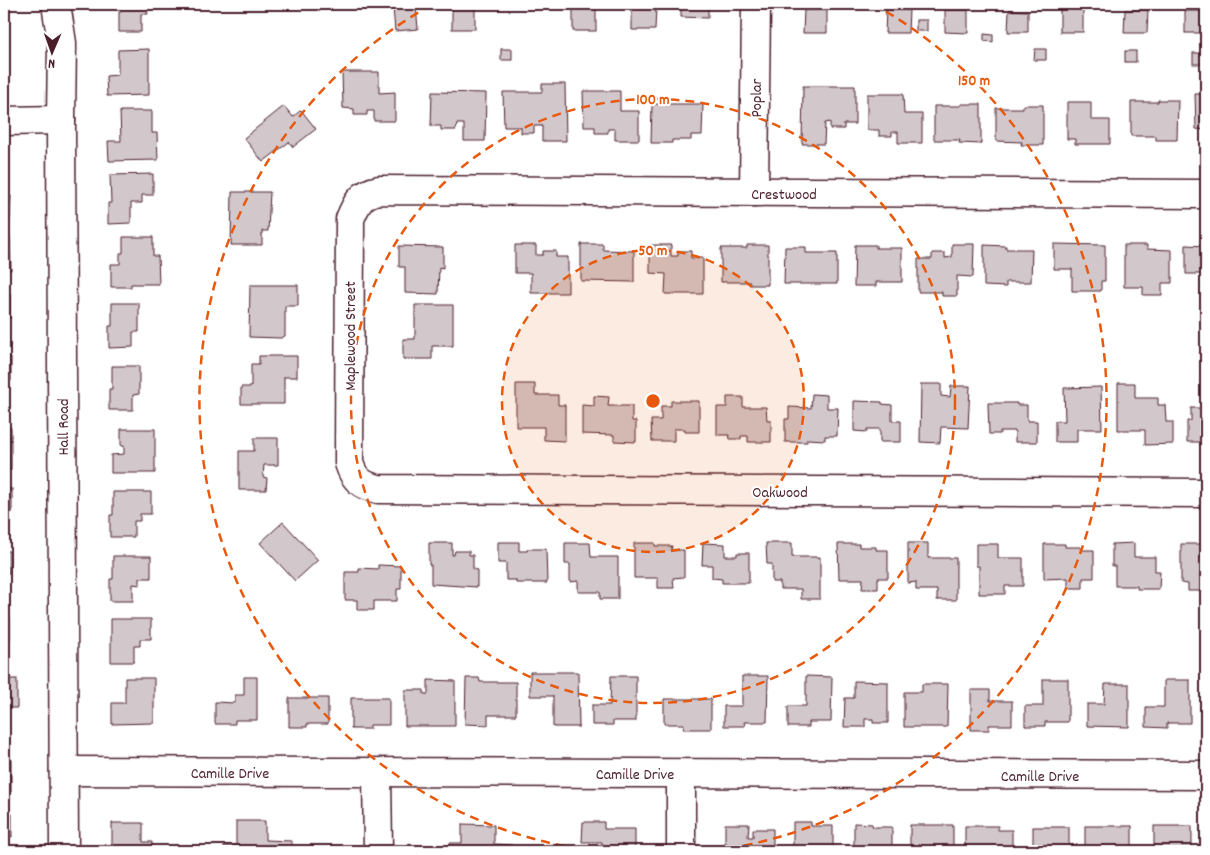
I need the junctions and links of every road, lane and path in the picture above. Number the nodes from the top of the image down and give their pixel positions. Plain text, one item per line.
1 (56, 4) edge
2 (756, 4) edge
3 (60, 120) junction
4 (4, 121) edge
5 (754, 192) junction
6 (1206, 194) edge
7 (362, 196) joint
8 (356, 479) joint
9 (1206, 493) edge
10 (64, 771) junction
11 (377, 773) junction
12 (681, 774) junction
13 (1206, 775) edge
14 (64, 851) edge
15 (378, 851) edge
16 (680, 851) edge

1 - 3 street, Hall Road
2 - 5 street, Poplar
3 - 4 street
3 - 10 street, Hall Road
5 - 6 street, Crestwood
5 - 7 street, Crestwood
7 - 8 street, Maplewood Street
8 - 9 street, Oakwood
10 - 11 street, Camille Drive
10 - 14 street, Hall Road
11 - 12 street, Camille Drive
11 - 15 street
12 - 13 street, Camille Drive
12 - 16 street

